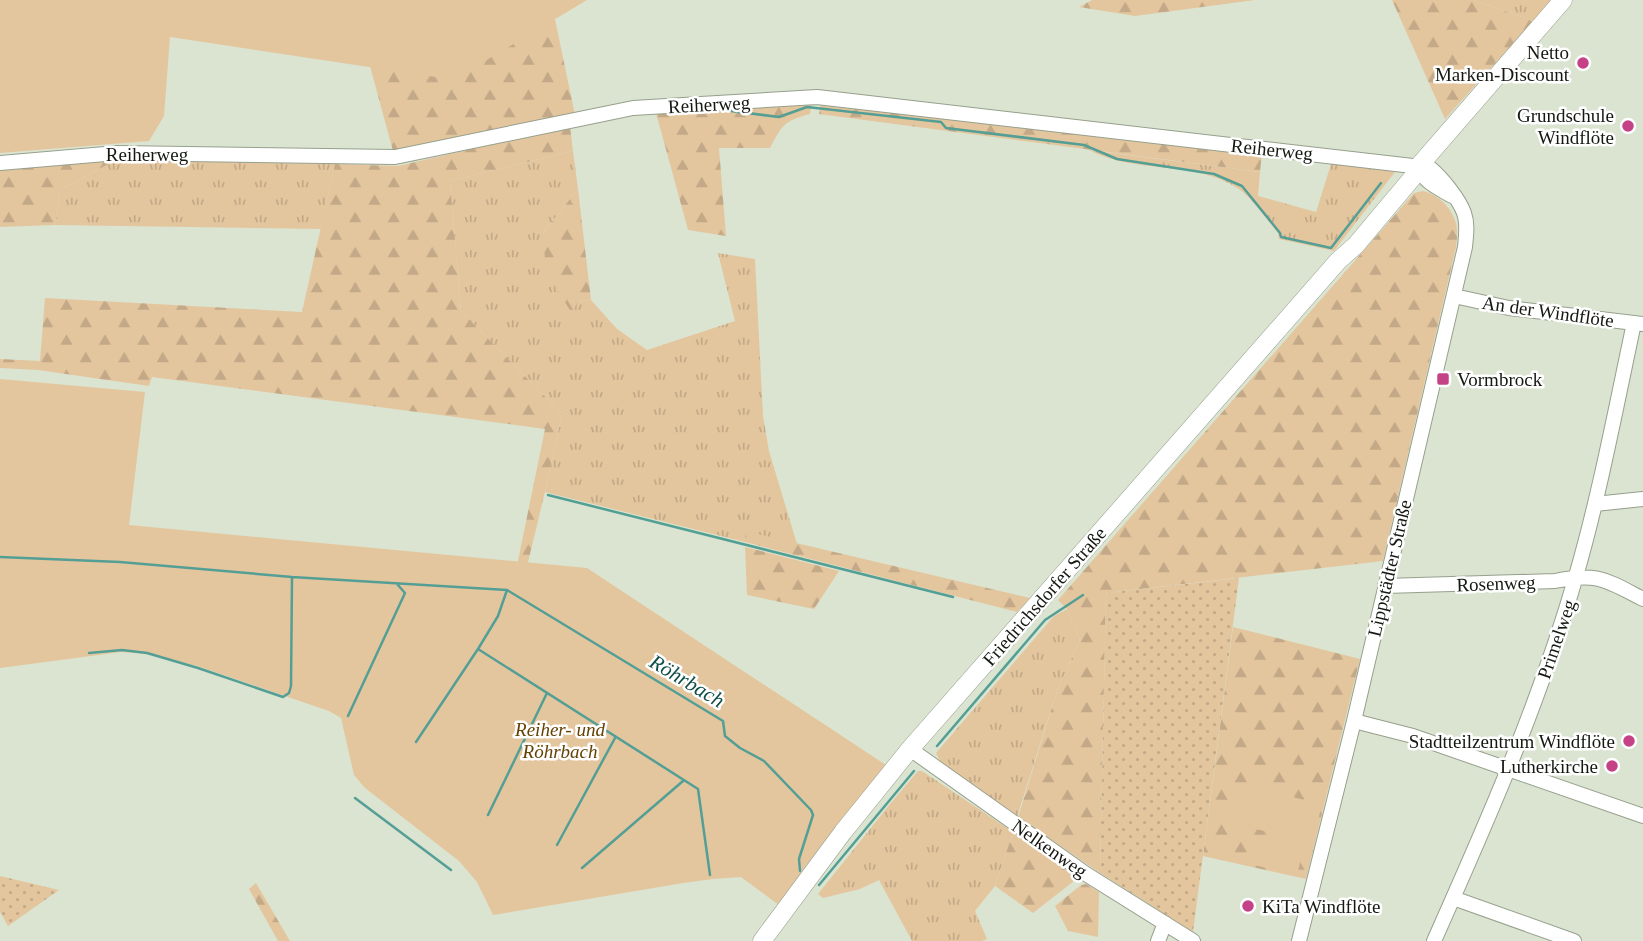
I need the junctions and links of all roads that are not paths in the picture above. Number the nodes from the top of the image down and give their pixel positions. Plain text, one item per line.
1 (1563, 0) edge
2 (0, 163) edge
3 (1418, 167) junction
4 (1454, 296) junction
5 (1638, 323) edge
6 (1643, 499) edge
7 (1595, 504) junction
8 (1576, 577) junction
9 (1385, 586) junction
10 (1643, 599) edge
11 (1354, 721) junction
12 (911, 749) junction
13 (1509, 769) junction
14 (1643, 816) edge
15 (1453, 898) junction
16 (1165, 923) junction
17 (762, 941) edge
18 (1158, 941) edge
19 (1193, 941) edge
20 (1299, 941) edge
21 (1434, 941) edge
22 (1574, 941) edge

1 - 3 main road, Friedrichsdorfer Straße
2 - 3 street, Reiherweg
3 - 4 street, Lippstädter Straße
3 - 12 main road, Friedrichsdorfer Straße
4 - 5 street, An der Windflöte
4 - 9 street, Lippstädter Straße
5 - 7 street, Primelweg
6 - 7 street
7 - 8 street, Primelweg
8 - 9 street, Rosenweg
8 - 10 street, Rosenweg
8 - 13 street, Primelweg
9 - 11 street, Lippstädter Straße
11 - 13 street
11 - 20 street, Lippstädter Straße
12 - 16 street, Nelkenweg
12 - 17 main road, Friedrichsdorfer Straße
13 - 14 street
13 - 15 street, Primelweg
15 - 21 street, Primelweg
15 - 22 street
16 - 18 street
16 - 19 street, Nelkenweg

